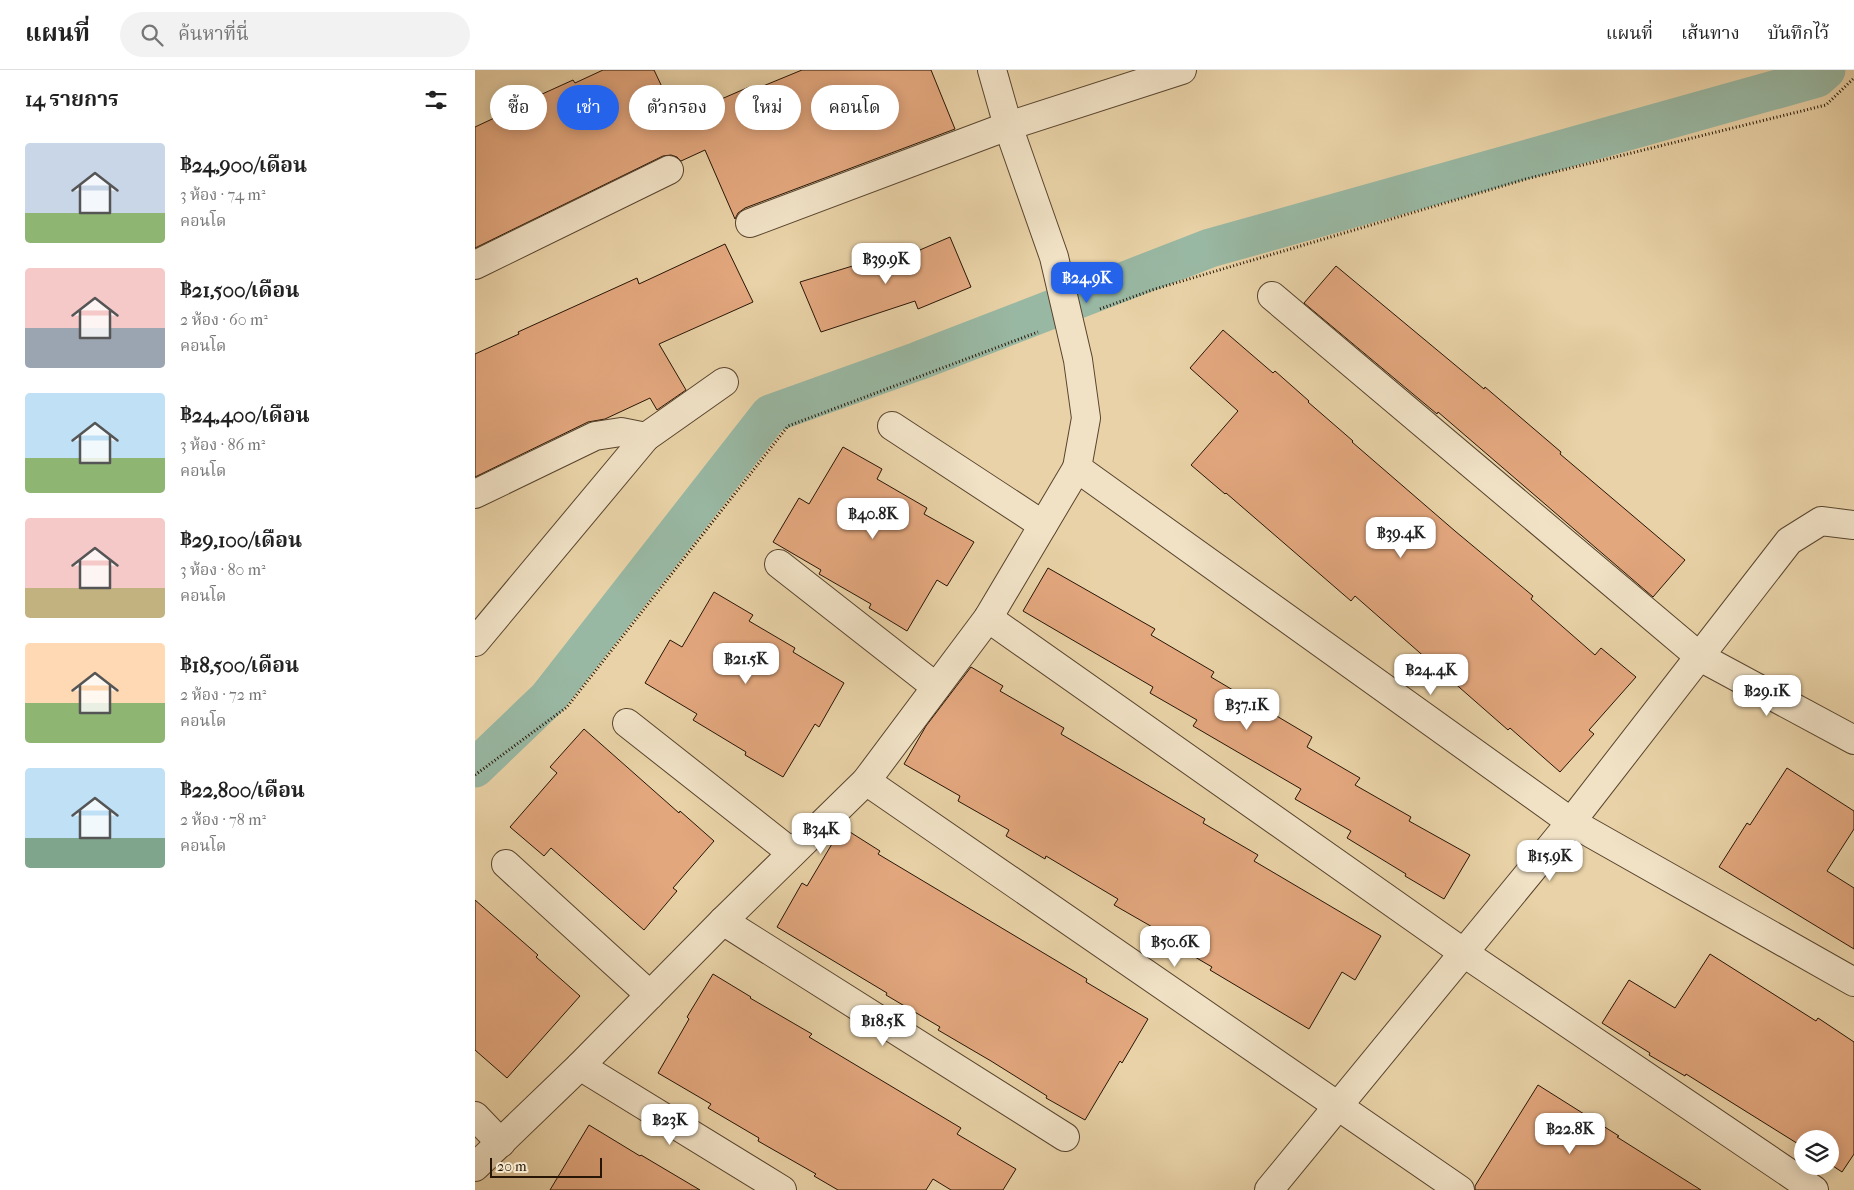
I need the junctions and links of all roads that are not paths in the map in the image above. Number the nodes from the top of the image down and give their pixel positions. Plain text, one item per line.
1 (992, 70) edge
2 (1182, 70) edge
3 (1008, 126) junction
4 (669, 170) dead end
5 (750, 222) dead end
6 (475, 265) edge
7 (1272, 296) dead end
8 (725, 382) dead end
9 (892, 426) dead end
10 (646, 437) junction
11 (1077, 468) junction
12 (475, 494) edge
13 (1043, 525) junction
14 (1854, 525) edge
15 (779, 564) dead end
16 (988, 618) junction
17 (475, 642) edge
18 (1701, 657) junction
19 (936, 687) junction
20 (627, 722) dead end
21 (1854, 740) edge
22 (866, 781) junction
23 (1571, 822) junction
24 (792, 853) junction
25 (505, 864) dead end
26 (723, 921) junction
27 (1463, 953) junction
28 (1854, 982) edge
29 (651, 995) junction
30 (580, 1066) junction
31 (1337, 1107) junction
32 (475, 1116) edge
33 (1065, 1137) dead end
34 (501, 1142) junction
35 (475, 1167) edge
36 (782, 1190) edge
37 (1269, 1190) edge
38 (1460, 1190) edge
39 (1814, 1190) edge

1 - 3 street
2 - 3 street
3 - 5 street
3 - 11 street
4 - 6 street
7 - 18 street
8 - 10 street
9 - 13 street
10 - 12 street
10 - 17 street
11 - 13 street
11 - 23 street
13 - 16 street
14 - 18 street
15 - 19 street
16 - 19 street
16 - 27 street
18 - 21 street
18 - 23 street
19 - 22 street
20 - 24 street
22 - 24 street
22 - 31 street
23 - 27 street
23 - 28 street
24 - 26 street
25 - 29 street
26 - 29 street
26 - 33 street
27 - 31 street
27 - 39 street
29 - 30 street
30 - 34 street
30 - 36 street
31 - 37 street
31 - 38 street
32 - 34 street
34 - 35 street

